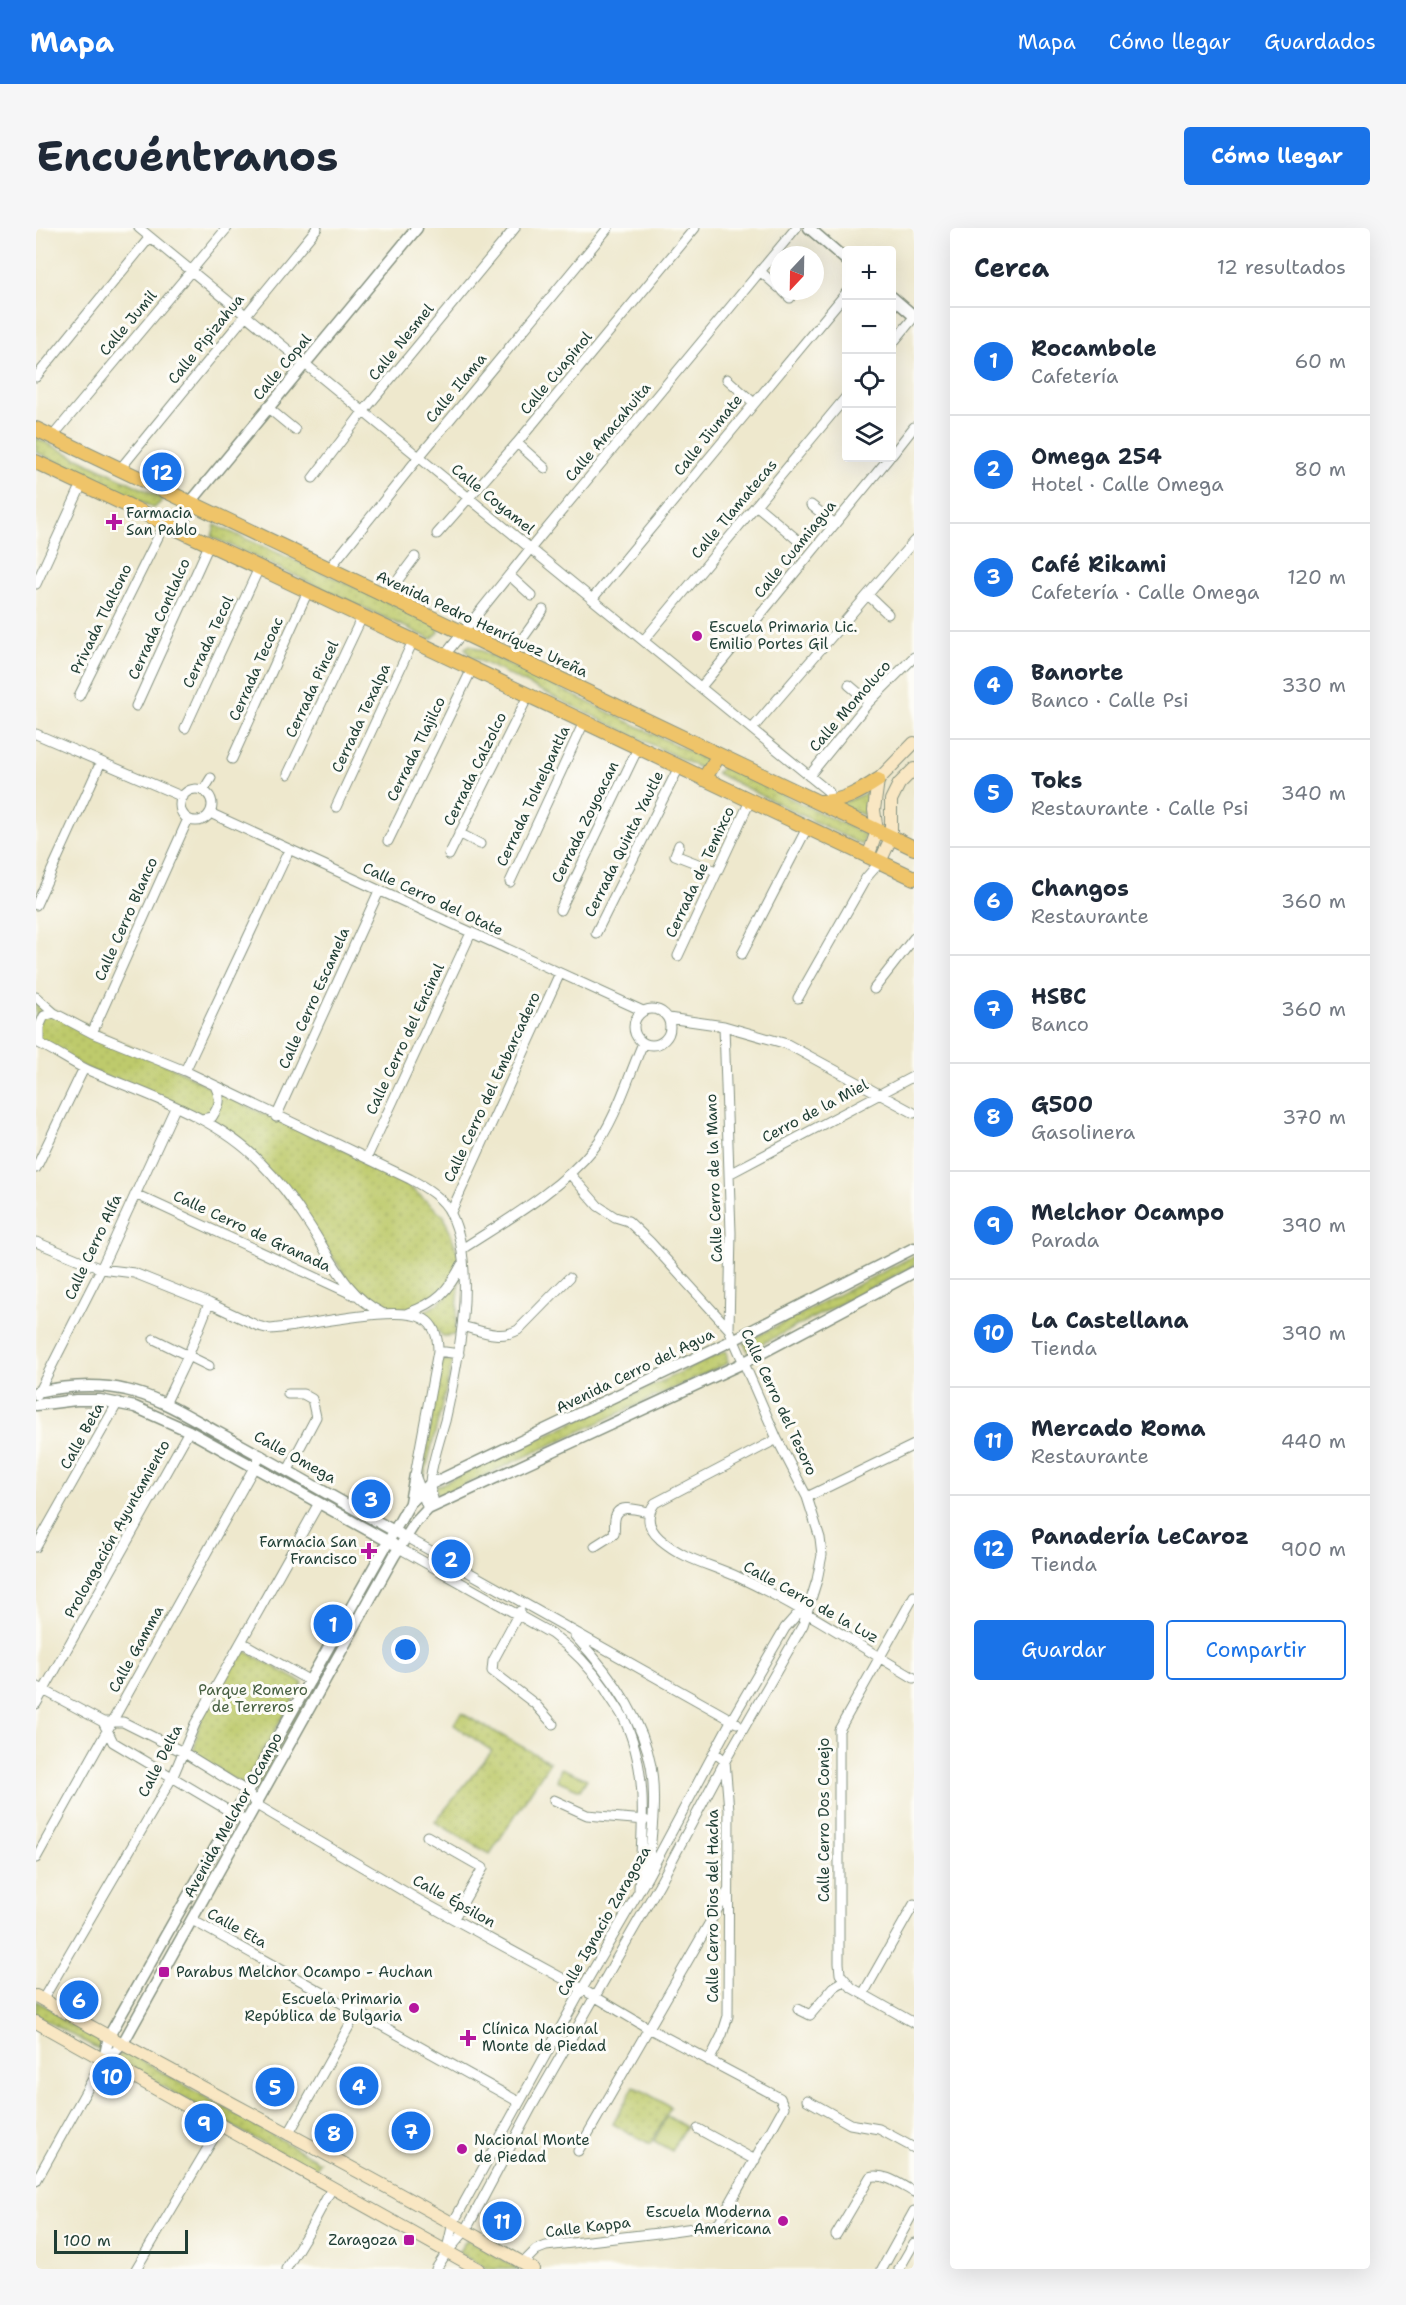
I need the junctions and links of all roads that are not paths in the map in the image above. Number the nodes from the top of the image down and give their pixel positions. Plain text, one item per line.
1 (140, 228) edge
2 (227, 228) edge
3 (317, 228) edge
4 (417, 228) edge
5 (515, 228) edge
6 (608, 228) edge
7 (695, 228) edge
8 (796, 228) edge
9 (809, 228) edge
10 (150, 237) junction
11 (842, 257) edge
12 (191, 271) junction
13 (760, 272) junction
14 (770, 280) edge
15 (842, 297) edge
16 (895, 300) edge
17 (244, 315) junction
18 (914, 316) edge
19 (896, 338) edge
20 (303, 364) junction
21 (36, 377) edge
22 (727, 379) dead end
23 (842, 402) edge
24 (754, 403) junction
25 (267, 407) junction
26 (363, 412) junction
27 (914, 427) edge
28 (36, 429) edge
29 (295, 430) dead end
30 (52, 437) junction
31 (517, 443) junction
32 (896, 449) edge
33 (419, 457) junction
34 (36, 462) edge
35 (885, 462) edge
36 (545, 468) dead end
37 (120, 469) junction
38 (313, 478) dead end
39 (82, 484) junction
40 (468, 500) junction
41 (190, 503) junction
42 (756, 505) junction
43 (811, 505) dead end
44 (165, 523) junction
45 (835, 524) junction
46 (181, 531) junction
47 (436, 534) dead end
48 (914, 541) edge
49 (800, 542) dead end
50 (209, 544) junction
51 (530, 549) junction
52 (415, 557) dead end
53 (259, 568) junction
54 (329, 569) junction
55 (509, 575) junction
56 (36, 584) edge
57 (308, 591) junction
58 (868, 595) junction
59 (386, 596) junction
60 (532, 596) dead end
61 (593, 598) junction
62 (543, 610) dead end
63 (888, 614) dead end
64 (362, 617) junction
65 (461, 632) junction
66 (645, 640) junction
67 (413, 641) junction
68 (444, 656) junction
69 (510, 656) junction
70 (914, 657) edge
71 (472, 669) junction
72 (849, 685) dead end
73 (701, 687) junction
74 (79, 696) dead end
75 (528, 696) junction
76 (869, 702) junction
77 (136, 706) dead end
78 (584, 722) junction
79 (185, 728) dead end
80 (752, 729) junction
81 (36, 733) edge
82 (914, 743) edge
83 (638, 748) junction
84 (719, 755) junction
85 (232, 759) dead end
86 (101, 762) junction
87 (679, 767) junction
88 (914, 769) edge
89 (288, 774) dead end
90 (809, 776) junction
91 (211, 777) dead end
92 (704, 779) junction
93 (878, 780) junction
94 (203, 791) junction
95 (829, 792) dead end
96 (183, 797) junction
97 (750, 801) junction
98 (817, 802) junction
99 (336, 807) dead end
100 (210, 813) junction
101 (188, 819) junction
102 (807, 828) junction
103 (877, 831) junction
104 (459, 833) junction
105 (891, 838) junction
106 (388, 841) dead end
107 (480, 844) dead end
108 (679, 845) dead end
109 (914, 848) edge
110 (289, 850) junction
111 (449, 855) dead end
112 (874, 860) junction
113 (716, 871) junction
114 (914, 879) edge
115 (510, 882) dead end
116 (379, 891) junction
117 (36, 905) edge
118 (560, 910) dead end
119 (471, 933) junction
120 (596, 933) dead end
121 (914, 938) edge
122 (742, 954) dead end
123 (678, 956) dead end
124 (560, 973) junction
125 (874, 989) dead end
126 (36, 997) edge
127 (798, 998) dead end
128 (643, 1011) junction
129 (54, 1013) junction
130 (668, 1018) junction
131 (724, 1026) junction
132 (92, 1033) junction
133 (37, 1042) edge
134 (643, 1043) junction
135 (84, 1068) junction
136 (185, 1071) junction
137 (914, 1076) edge
138 (216, 1088) junction
139 (879, 1094) junction
140 (235, 1097) junction
141 (175, 1108) junction
142 (914, 1113) edge
143 (276, 1117) junction
144 (202, 1119) junction
145 (215, 1126) junction
146 (367, 1157) junction
147 (36, 1168) edge
148 (570, 1174) junction
149 (729, 1174) junction
150 (135, 1194) junction
151 (451, 1212) junction
152 (36, 1242) edge
153 (914, 1248) edge
154 (462, 1249) junction
155 (464, 1262) junction
156 (101, 1269) junction
157 (914, 1272) edge
158 (569, 1278) dead end
159 (356, 1296) junction
160 (209, 1303) junction
161 (382, 1313) junction
162 (408, 1313) junction
163 (462, 1326) junction
164 (729, 1329) junction
165 (154, 1339) dead end
166 (733, 1340) junction
167 (438, 1351) junction
168 (459, 1354) junction
169 (188, 1356) junction
170 (743, 1363) junction
171 (209, 1366) dead end
172 (37, 1394) edge
173 (288, 1394) dead end
174 (118, 1402) junction
175 (165, 1404) junction
176 (36, 1405) edge
177 (189, 1431) junction
178 (777, 1439) junction
179 (914, 1444) edge
180 (261, 1455) junction
181 (255, 1467) junction
182 (288, 1470) junction
183 (415, 1475) junction
184 (426, 1488) junction
185 (807, 1497) junction
186 (319, 1503) junction
187 (410, 1503) junction
188 (432, 1507) junction
189 (648, 1512) junction
190 (394, 1531) junction
191 (406, 1537) junction
192 (388, 1542) junction
193 (595, 1546) dead end
194 (36, 1547) edge
195 (399, 1548) junction
196 (914, 1596) edge
197 (524, 1604) junction
198 (803, 1612) junction
199 (518, 1615) junction
200 (568, 1629) junction
201 (241, 1642) junction
202 (879, 1658) junction
203 (914, 1678) edge
204 (310, 1681) junction
205 (40, 1688) edge
206 (36, 1704) edge
207 (732, 1719) junction
208 (553, 1724) dead end
209 (108, 1725) junction
210 (745, 1727) junction
211 (183, 1752) junction
212 (714, 1752) junction
213 (726, 1761) junction
214 (172, 1776) junction
215 (248, 1792) junction
216 (554, 1800) dead end
217 (255, 1804) junction
218 (235, 1814) junction
219 (642, 1820) junction
220 (246, 1821) junction
221 (652, 1821) junction
222 (427, 1836) dead end
223 (36, 1858) edge
224 (648, 1876) junction
225 (660, 1883) junction
226 (729, 1890) junction
227 (639, 1893) junction
228 (650, 1900) junction
229 (914, 1904) edge
230 (454, 1918) junction
231 (192, 1920) junction
232 (844, 1981) junction
233 (582, 1989) junction
234 (863, 1994) junction
235 (595, 1996) junction
236 (39, 1997) edge
237 (798, 2009) dead end
238 (357, 2012) junction
239 (36, 2022) edge
240 (914, 2023) edge
241 (648, 2028) junction
242 (109, 2036) junction
243 (123, 2043) junction
244 (104, 2059) junction
245 (709, 2061) junction
246 (807, 2100) dead end
247 (519, 2102) junction
248 (779, 2116) joint
249 (222, 2124) junction
250 (698, 2129) dead end
251 (288, 2135) junction
252 (914, 2148) edge
253 (579, 2151) dead end
254 (755, 2160) junction
255 (36, 2181) edge
256 (332, 2188) junction
257 (914, 2192) edge
258 (914, 2211) edge
259 (453, 2223) junction
260 (466, 2230) junction
261 (836, 2235) dead end
262 (914, 2243) edge
263 (447, 2252) junction
264 (528, 2266) edge
265 (887, 2267) edge
266 (136, 2269) edge
267 (286, 2269) edge
268 (436, 2269) edge
269 (478, 2269) edge
270 (899, 2269) edge

1 - 10 street, Calle Coyamel
2 - 12 street, Calle Jumil
3 - 17 street, Calle Pipizahua
4 - 20 street, Calle Copal
5 - 26 street, Calle Nesmel
6 - 33 street, Calle Ilama
7 - 31 street, Calle Cuapinol
8 - 13 street, Calle Anacahuita
9 - 11 street
10 - 12 street, Calle Coyamel
10 - 21 street
12 - 17 street, Calle Coyamel
12 - 30 street, Calle Jumil
13 - 14 street
13 - 51 street, Calle Anacahuita
15 - 24 street, Calle Jiumate
16 - 18 street
17 - 20 street, Calle Coyamel
17 - 37 street, Calle Pipizahua
18 - 19 street
20 - 25 street, Calle Copal
20 - 26 street, Calle Coyamel
22 - 24 street
23 - 42 street, Calle Tlamatecas
24 - 61 street, Calle Jiumate
25 - 29 street
25 - 41 street, Calle Copal
26 - 33 street, Calle Coyamel
26 - 38 street, Calle Nesmel
27 - 32 street, Calle Cuamiagua
28 - 30 main road, Avenida Pedro Henríquez Ureña
30 - 37 main road, Avenida Pedro Henríquez Ureña
31 - 36 street
31 - 40 street, Calle Cuapinol
33 - 40 street, Calle Coyamel
33 - 54 street, Calle Ilama
34 - 39 main road
35 - 45 street, Calle Cuamiagua
37 - 41 main road, Avenida Pedro Henríquez Ureña
39 - 44 main road
39 - 56 street
40 - 47 street, Calle Cuapinol
40 - 51 street, Calle Coyamel
41 - 46 street, Calle Copal
41 - 54 main road, Avenida Pedro Henríquez Ureña
42 - 49 street
42 - 66 street, Calle Tlamatecas
43 - 45 street
44 - 46 main road
44 - 74 street, Privada Tlaltono
45 - 73 street, Calle Cuamiagua
46 - 50 main road
48 - 58 street
50 - 53 main road
50 - 77 street, Cerrada Contlalco
51 - 55 street, Calle Anacahuita
51 - 61 street, Calle Coyamel
52 - 59 street
53 - 57 main road
53 - 79 street, Cerrada Tecol
54 - 59 main road, Avenida Pedro Henríquez Ureña
55 - 60 street
55 - 65 street, Calle Anacahuita
57 - 64 main road
57 - 85 street, Cerrada Tecoac
58 - 63 street
58 - 80 street
59 - 65 main road, Avenida Pedro Henríquez Ureña
61 - 66 street, Calle Coyamel
62 - 69 street
64 - 67 main road
64 - 89 street, Cerrada Pincel
65 - 68 street, Calle Anacahuita
65 - 69 main road, Avenida Pedro Henríquez Ureña
66 - 73 street, Calle Coyamel
67 - 68 main road
67 - 99 street, Cerrada Texalpa
68 - 71 main road
69 - 84 main road, Avenida Pedro Henríquez Ureña
70 - 76 street, Calle Momoluco
71 - 75 main road
71 - 106 street, Cerrada Tlajilco
72 - 76 street
73 - 80 street, Calle Coyamel
75 - 78 main road
75 - 104 street, Cerrada Calzolco
76 - 90 street, Calle Momoluco
78 - 83 main road
78 - 115 street, Cerrada Tolnelpantla
80 - 90 street, Calle Coyamel
81 - 86 street
82 - 93 main road
83 - 87 main road
83 - 118 street, Cerrada Zoyoacan
84 - 92 main road
84 - 98 main road, Avenida Pedro Henríquez Ureña
86 - 96 street
86 - 117 street
87 - 92 main road
87 - 120 street, Cerrada Quinta Yautle
88 - 105 main road
90 - 95 street, Calle Coyamel
91 - 94 street
92 - 97 main road
93 - 98 main road
93 - 103 main road
94 - 96 street
94 - 100 street
96 - 101 street
97 - 102 main road
97 - 113 street, Cerrada de Temixco
98 - 103 main road, Avenida Pedro Henríquez Ureña
100 - 101 street
100 - 110 street, Calle Cerro del Otate
101 - 132 street, Calle Cerro Blanco
102 - 112 main road
102 - 122 street
103 - 105 main road, Avenida Pedro Henríquez Ureña
103 - 112 main road
104 - 107 street
104 - 111 street, Cerrada Calzolco
105 - 109 main road, Avenida Pedro Henríquez Ureña
105 - 112 main road
108 - 113 street
110 - 116 street, Calle Cerro del Otate
110 - 136 street
112 - 114 main road
112 - 127 street
113 - 123 street, Cerrada de Temixco
116 - 119 street, Calle Cerro del Otate
116 - 143 street, Calle Cerro Escamela
119 - 124 street, Calle Cerro del Otate
119 - 146 street, Calle Cerro del Encinal
121 - 125 street
124 - 128 street, Calle Cerro del Otate
124 - 151 street, Calle Cerro del Embarcadero
126 - 129 street
128 - 130 street
128 - 134 street
129 - 132 street
129 - 133 street
130 - 131 street
130 - 134 street
131 - 139 street
131 - 149 street, Calle Cerro de la Mano
132 - 136 street
133 - 135 street
134 - 148 street
135 - 141 street
135 - 147 street
136 - 138 street
137 - 139 street, Cerro de la Miel
138 - 140 street
138 - 144 street
139 - 142 street
139 - 149 street, Cerro de la Miel
140 - 143 street
140 - 145 street
141 - 144 street
141 - 150 street, Calle Cerro Alfa
143 - 146 street
144 - 145 street
145 - 159 street
146 - 151 street
148 - 154 street
148 - 164 street, Calle Cerro del Tesoro
149 - 164 street, Calle Cerro de la Mano
150 - 156 street, Calle Cerro Alfa
150 - 159 street, Calle Cerro de Granada
151 - 154 street
152 - 156 street
153 - 166 street, Avenida Cerro del Agua
154 - 155 street
155 - 162 street
155 - 163 street
156 - 160 street
156 - 172 street, Calle Cerro Alfa
157 - 170 street
158 - 163 street
159 - 161 street
160 - 161 street
160 - 169 street
161 - 162 street
162 - 167 street
163 - 168 street
164 - 166 street, Calle Cerro del Tesoro
165 - 169 street
166 - 170 street, Calle Cerro del Tesoro
166 - 184 street, Avenida Cerro del Agua
167 - 168 street
167 - 183 street
168 - 184 street
169 - 171 street
169 - 175 street
170 - 178 street, Calle Cerro del Tesoro
170 - 188 street
172 - 175 street, Calle Omega
173 - 182 street
174 - 176 street, Calle Omega
174 - 177 street, Calle Omega
174 - 194 street, Calle Beta
175 - 180 street, Calle Omega
177 - 181 street, Calle Omega
177 - 205 street, Prolongación Ayuntamiento
178 - 185 street, Calle Cerro del Tesoro
178 - 189 street
179 - 185 street
180 - 181 street, Calle Gamma
180 - 182 street, Calle Omega
181 - 186 street, Calle Omega
181 - 209 street, Calle Gamma
182 - 190 street, Calle Omega
183 - 184 street
183 - 187 street
184 - 187 street, Avenida Cerro del Agua
184 - 188 street
185 - 198 street, Calle Cerro del Tesoro
186 - 192 street, Calle Omega
186 - 201 street, Calle Delta
187 - 190 street, Avenida Cerro del Agua
188 - 191 street
189 - 193 street
189 - 198 street, Calle Cerro de la Luz
190 - 191 street, Calle Omega
190 - 192 street, Avenida Cerro del Agua
191 - 195 street
191 - 197 street, Calle Omega
192 - 195 street, Calle Omega
192 - 204 street, Avenida Melchor Ocampo
195 - 199 street, Calle Omega
195 - 217 street, Avenida Melchor Ocampo
196 - 202 street, Calle Cerro Dos Conejo
197 - 199 street
197 - 200 street, Calle Omega
198 - 202 street, Calle Cerro de la Luz
198 - 207 street, Calle Ignacio Zaragoza
198 - 210 street, Calle Ignacio Zaragoza
199 - 208 street
199 - 219 street, Calle Omega
200 - 207 street, Calle Omega
200 - 221 street
201 - 204 street
201 - 211 street, Calle Delta
202 - 203 street, Calle Cerro de la Luz
202 - 232 street, Calle Cerro Dos Conejo
204 - 215 street, Avenida Melchor Ocampo
205 - 206 street, Prolongación Ayuntamiento
205 - 209 street, Calle Épsilon
207 - 210 street, Calle Omega
207 - 212 street, Calle Ignacio Zaragoza
209 - 211 street, Calle Épsilon
209 - 214 street, Calle Épsilon
209 - 223 street, Calle Gamma
210 - 213 street, Calle Ignacio Zaragoza
211 - 214 street, Calle Delta
211 - 215 street, Calle Épsilon
212 - 213 street
212 - 224 street, Calle Ignacio Zaragoza
213 - 225 street, Calle Ignacio Zaragoza
213 - 226 street, Calle Cerro Dios del Hacha
214 - 218 street, Calle Épsilon
214 - 236 street, Calle Delta
215 - 217 street, Calle Épsilon
215 - 218 street, Avenida Melchor Ocampo
216 - 219 street
217 - 220 street, Avenida Melchor Ocampo
217 - 230 street, Calle Épsilon
218 - 220 street, Calle Épsilon
218 - 242 street, Avenida Melchor Ocampo
219 - 221 street
219 - 227 street, Calle Omega
220 - 231 street, Avenida Melchor Ocampo
221 - 224 street
222 - 230 street
224 - 225 street
224 - 227 street, Calle Ignacio Zaragoza
225 - 228 street, Calle Ignacio Zaragoza
226 - 241 street
226 - 245 street, Calle Cerro Dios del Hacha
227 - 228 street
227 - 233 street, Calle Ignacio Zaragoza
228 - 235 street, Calle Ignacio Zaragoza
229 - 234 street
230 - 233 street, Calle Épsilon
231 - 238 street, Calle Eta
231 - 243 street, Avenida Melchor Ocampo
232 - 234 street
232 - 237 street
233 - 235 street, Calle Épsilon
233 - 247 street, Calle Ignacio Zaragoza
234 - 240 street
235 - 241 street, Calle Épsilon
235 - 260 street, Calle Ignacio Zaragoza
236 - 242 main road
238 - 247 street, Calle Eta
238 - 251 street
239 - 244 main road
241 - 245 street, Calle Épsilon
241 - 253 street
242 - 243 main road
242 - 244 street, Avenida Melchor Ocampo
243 - 244 street, Avenida Melchor Ocampo
243 - 251 main road
244 - 249 main road
244 - 255 street, Avenida Melchor Ocampo
245 - 248 street, Calle Épsilon
246 - 252 street
247 - 259 street, Calle Ignacio Zaragoza
248 - 254 street, Calle Kappa
249 - 256 main road
249 - 266 street
250 - 254 street
251 - 259 main road
254 - 264 street, Calle Kappa
256 - 263 main road
256 - 267 street
257 - 261 street
258 - 265 street
259 - 260 main road
259 - 263 street, Calle Ignacio Zaragoza
260 - 263 street, Calle Ignacio Zaragoza
260 - 264 main road
262 - 270 street
263 - 268 street, Calle Ignacio Zaragoza
263 - 269 main road

